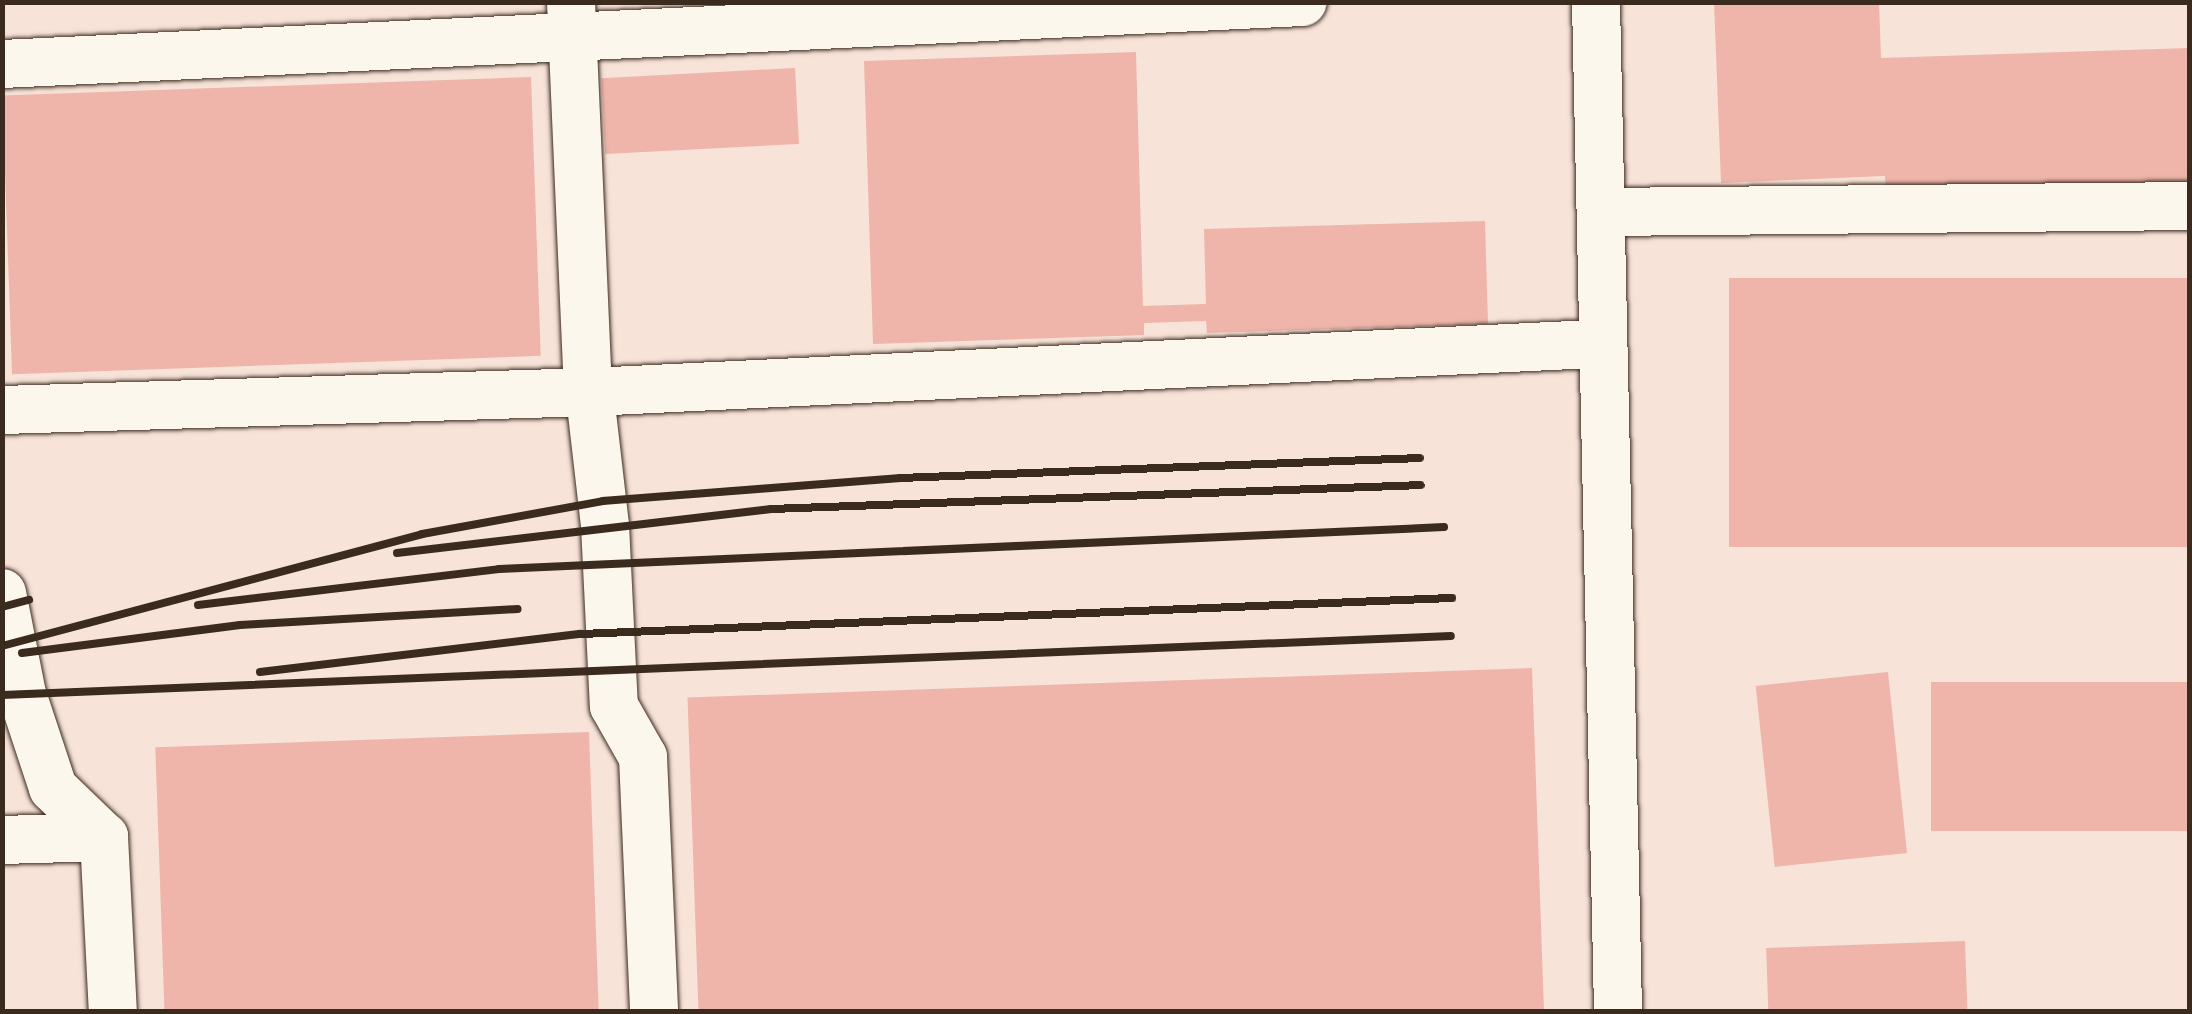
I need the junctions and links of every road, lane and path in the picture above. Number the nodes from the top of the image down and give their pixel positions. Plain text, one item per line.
1 (1302, 2) edge
2 (1596, 2) edge
3 (572, 22) edge
4 (2, 64) edge
5 (2190, 206) edge
6 (1602, 212) junction
7 (1592, 344) dead end
8 (590, 392) junction
9 (2, 410) edge
10 (2, 593) edge
11 (104, 837) junction
12 (2, 840) edge
13 (113, 1012) edge
14 (654, 1012) edge
15 (1618, 1012) edge

1 - 3 lane
2 - 6 lane
3 - 4 lane
3 - 8 lane
5 - 6 lane
6 - 15 lane
7 - 8 lane
8 - 9 lane
8 - 14 lane
10 - 11 lane
11 - 12 lane
11 - 13 lane

